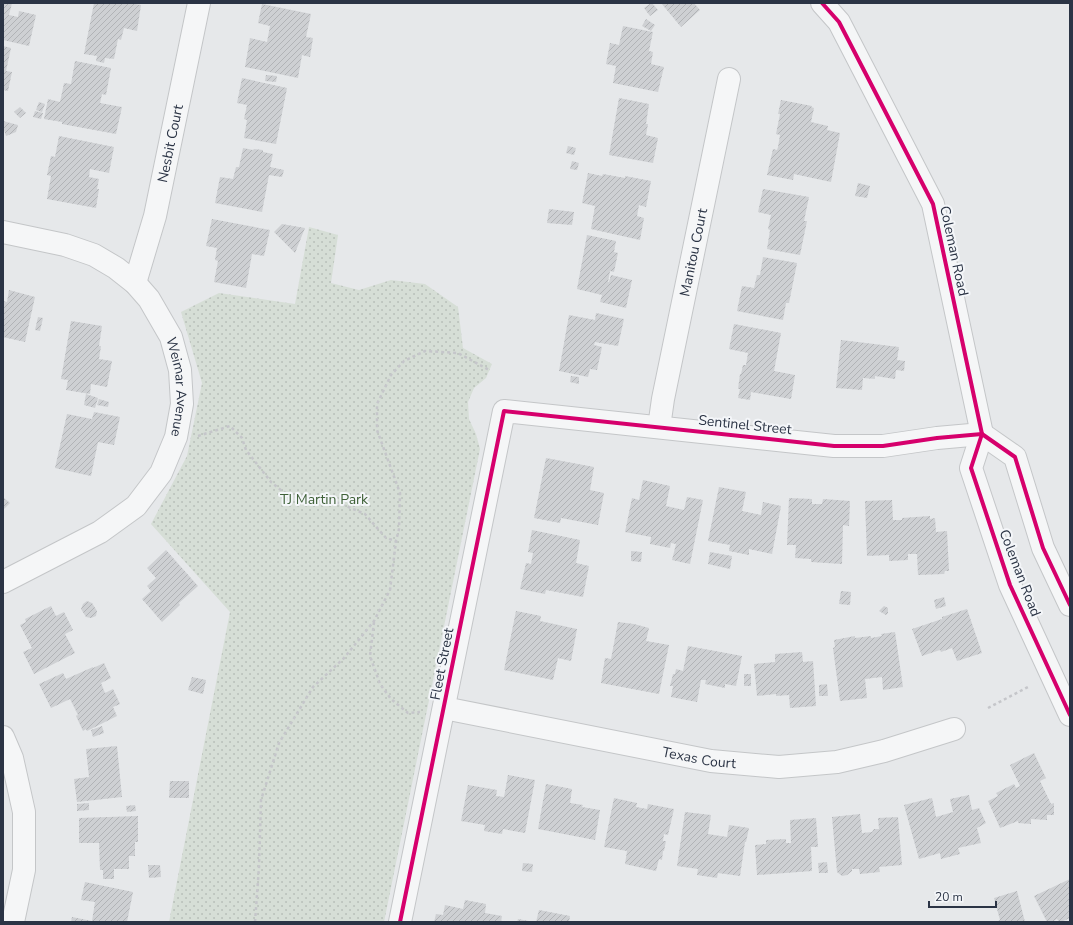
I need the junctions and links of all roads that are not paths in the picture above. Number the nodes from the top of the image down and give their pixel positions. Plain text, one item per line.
1 (199, 3) edge
2 (822, 3) edge
3 (729, 80) dead end
4 (3, 232) edge
5 (135, 283) junction
6 (504, 410) joint
7 (659, 427) junction
8 (982, 434) junction
9 (3, 582) edge
10 (1070, 605) edge
11 (444, 708) junction
12 (1070, 715) edge
13 (954, 729) dead end
14 (3, 737) edge
15 (13, 922) edge
16 (400, 922) edge

1 - 5 street, Nesbit Court
2 - 8 street, Coleman Road
3 - 7 street, Manitou Court
4 - 5 street, Weimar Avenue
5 - 9 street, Weimar Avenue
6 - 7 street, Sentinel Street
6 - 11 street, Fleet Street
7 - 8 street, Sentinel Street
8 - 10 street
8 - 12 street, Coleman Road
11 - 13 street, Texas Court
11 - 16 street, Fleet Street
14 - 15 street

